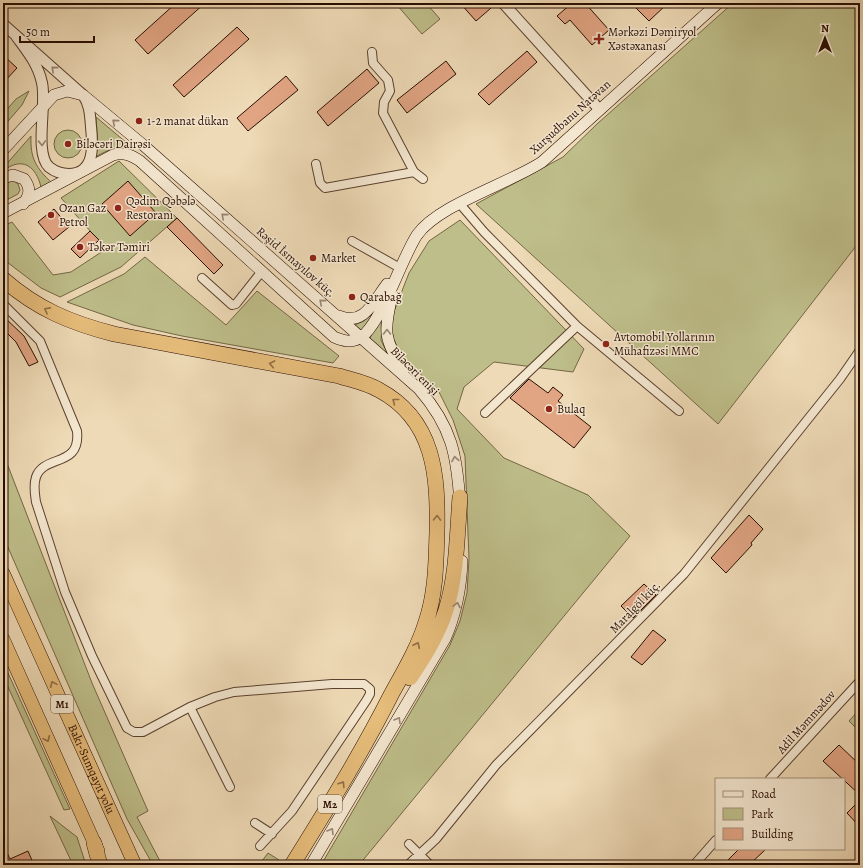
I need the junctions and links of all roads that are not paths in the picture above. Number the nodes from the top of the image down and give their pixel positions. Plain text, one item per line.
1 (502, 3) edge
2 (718, 3) edge
3 (3, 24) edge
4 (16, 36) junction
5 (372, 52) dead end
6 (83, 95) junction
7 (44, 104) junction
8 (599, 109) junction
9 (3, 150) edge
10 (316, 164) dead end
11 (414, 172) junction
12 (80, 173) junction
13 (3, 178) edge
14 (424, 179) dead end
15 (22, 204) junction
16 (460, 204) junction
17 (3, 213) edge
18 (352, 242) dead end
19 (400, 268) junction
20 (262, 271) junction
21 (202, 278) dead end
22 (3, 279) edge
23 (3, 304) edge
24 (336, 315) junction
25 (577, 326) junction
26 (361, 337) junction
27 (860, 350) edge
28 (419, 389) junction
29 (679, 411) dead end
30 (485, 413) dead end
31 (460, 497) junction
32 (3, 573) edge
33 (3, 639) edge
34 (860, 681) edge
35 (190, 707) junction
36 (367, 742) junction
37 (771, 778) edge
38 (230, 787) dead end
39 (255, 823) dead end
40 (121, 834) junction
41 (272, 834) junction
42 (715, 841) edge
43 (94, 843) junction
44 (409, 844) dead end
45 (260, 846) dead end
46 (420, 855) junction
47 (100, 865) edge
48 (104, 865) edge
49 (135, 865) edge
50 (139, 865) edge
51 (292, 865) edge
52 (311, 865) edge
53 (408, 865) edge
54 (430, 865) edge
55 (694, 865) edge

1 - 8 street
2 - 8 main road, Xurşudbanu Natəvan
3 - 4 street
6 -> 4 street
4 - 7 street
5 - 11 street
6 - 7 main road
6 - 12 street
24 -> 6 main road, Rəşid İsmayılov küç.
7 - 9 main road
7 -> 12 street
8 - 16 main road, Xurşudbanu Natəvan
10 - 11 street
11 - 14 street
12 - 15 main road
12 - 20 main road
13 - 15 main road
15 - 17 main road
16 - 19 main road, Xurşudbanu Natəvan
16 - 25 street
18 - 19 street
19 - 24 main road
19 - 26 main road
28 -> 19 main road
20 - 21 street
20 - 26 main road
36 -> 22 highway
23 - 35 street
24 - 26 main road, Rəşid İsmayılov küç.
25 - 29 street
25 - 30 street
26 - 28 main road, Biləcəri enişi
27 - 46 street, Maralgöl küç.
31 -> 28 main road, Biləcəri enişi
31 - 36 highway
52 -> 31 main road, Biləcəri enişi
40 -> 32 highway, Bakı-Sumqayıt yolu / M1
33 -> 43 highway, M1
34 - 37 street, Adil Məmmədov
35 - 38 street
35 - 41 street
51 -> 36 highway, M2
39 - 41 street
40 - 49 highway, M1
40 - 50 main road
41 - 45 street
42 - 55 street
43 - 47 highway
43 - 48 highway, M1
44 - 46 street
46 - 53 street, Maralgöl küç.
46 - 54 street

